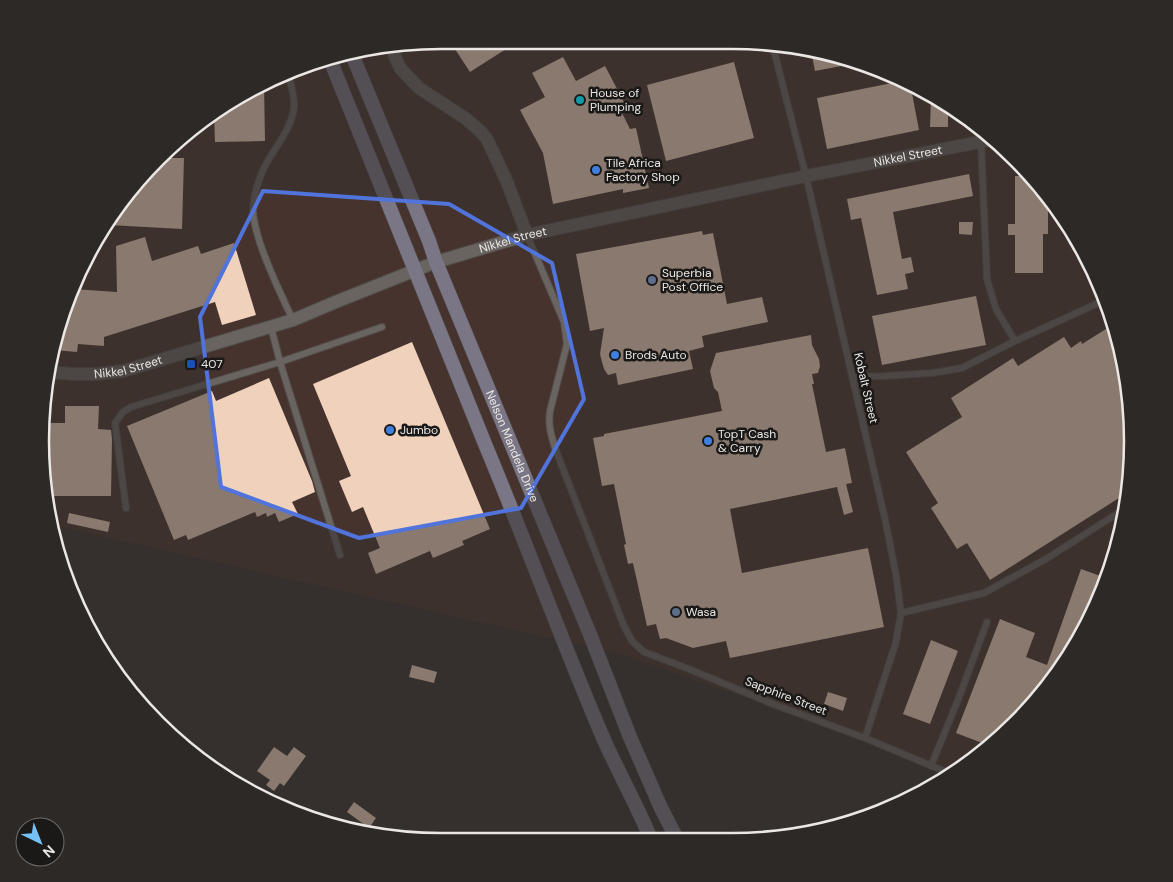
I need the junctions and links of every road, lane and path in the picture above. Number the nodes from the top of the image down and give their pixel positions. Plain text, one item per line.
1 (774, 51) edge
2 (393, 52) edge
3 (354, 58) edge
4 (332, 64) edge
5 (289, 80) edge
6 (985, 141) edge
7 (986, 142) edge
8 (806, 176) junction
9 (527, 235) junction
10 (436, 262) junction
11 (415, 270) junction
12 (1098, 303) edge
13 (293, 320) junction
14 (271, 327) junction
15 (382, 327) dead end
16 (1015, 341) junction
17 (280, 362) junction
18 (55, 373) edge
19 (852, 377) junction
20 (126, 508) dead end
21 (1118, 513) edge
22 (340, 555) dead end
23 (900, 613) junction
24 (987, 622) dead end
25 (865, 738) junction
26 (931, 766) junction
27 (943, 771) edge
28 (648, 833) edge
29 (674, 833) edge

1 - 8 lane, Kobalt Street
2 - 9 street
3 - 10 main road, Nelson Mandela Drive
4 - 11 main road, Nelson Mandela Drive
5 - 13 lane
6 - 8 street, Nikkel Street
7 - 16 lane
8 - 9 street, Nikkel Street
8 - 19 lane, Kobalt Street
9 - 10 street, Nikkel Street
9 - 25 lane, Sapphire Street
10 - 11 street, Nikkel Street
10 - 29 main road, Nelson Mandela Drive
11 - 13 street, Nikkel Street
11 - 28 main road, Nelson Mandela Drive
12 - 16 lane
13 - 14 street, Nikkel Street
14 - 17 lane
14 - 18 street, Nikkel Street
15 - 17 lane
16 - 19 lane
17 - 20 lane
17 - 22 lane
19 - 23 lane, Kobalt Street
21 - 23 lane
23 - 25 lane, Kobalt Street
24 - 26 lane
25 - 26 lane, Sapphire Street
26 - 27 lane, Sapphire Street

